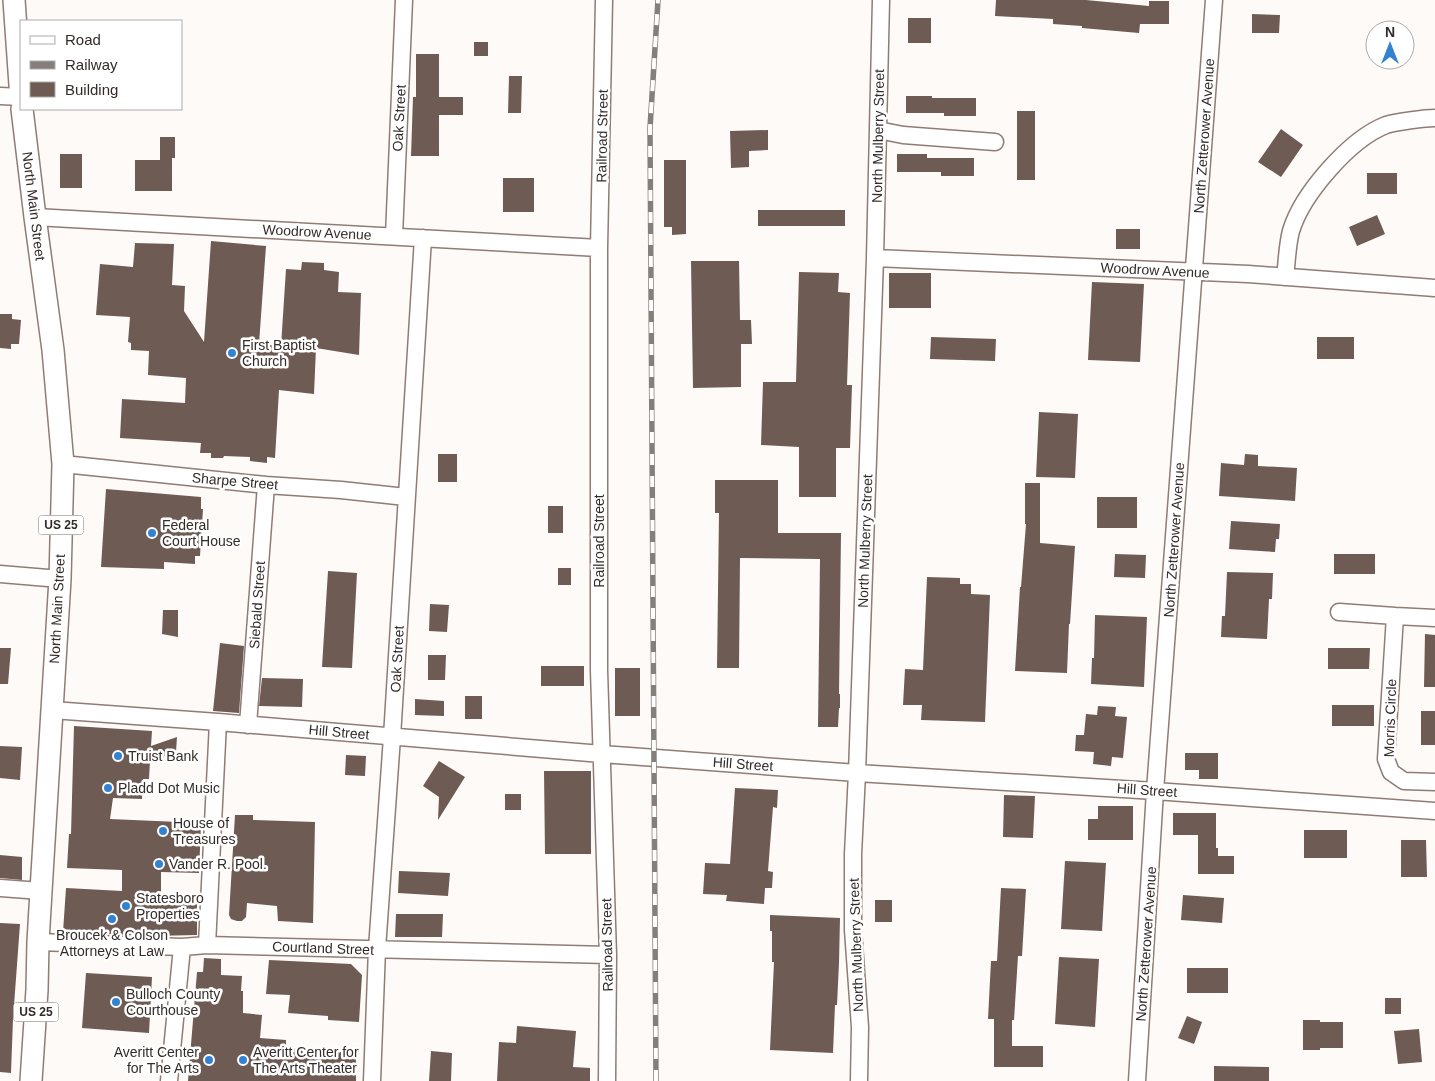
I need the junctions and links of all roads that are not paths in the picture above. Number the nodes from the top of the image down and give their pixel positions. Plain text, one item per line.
1 (14, 0) edge
2 (404, 0) edge
3 (604, 0) edge
4 (881, 0) edge
5 (1214, 0) edge
6 (20, 84) edge
7 (0, 96) edge
8 (20, 98) edge
9 (22, 110) edge
10 (1435, 118) edge
11 (878, 130) junction
12 (995, 142) dead end
13 (35, 217) junction
14 (394, 236) junction
15 (423, 238) junction
16 (599, 248) junction
17 (875, 258) junction
18 (1194, 272) junction
19 (1285, 277) junction
20 (1435, 288) edge
21 (63, 464) junction
22 (266, 485) junction
23 (406, 497) junction
24 (0, 574) edge
25 (60, 579) junction
26 (1339, 612) dead end
27 (1395, 616) junction
28 (1435, 618) edge
29 (52, 710) junction
30 (218, 722) junction
31 (248, 725) junction
32 (392, 736) junction
33 (602, 754) junction
34 (857, 773) junction
35 (1435, 782) edge
36 (1156, 790) junction
37 (1435, 811) edge
38 (0, 888) edge
39 (41, 891) junction
40 (38, 942) junction
41 (207, 945) junction
42 (182, 948) junction
43 (377, 949) junction
44 (608, 955) junction
45 (32, 1081) edge
46 (169, 1081) edge
47 (372, 1081) edge
48 (607, 1081) edge
49 (859, 1081) edge
50 (1137, 1081) edge

1 - 6 main road
2 - 14 street, Oak Street
3 - 16 street, Railroad Street
4 - 11 street, North Mulberry Street
5 - 18 street, North Zetterower Avenue
7 - 8 street
9 - 13 main road, North Main Street / US 25
10 - 19 street
11 - 12 street
11 - 17 street, North Mulberry Street
13 - 14 street, Woodrow Avenue
13 - 21 main road, North Main Street / US 25
14 - 15 street, Woodrow Avenue
15 - 16 street, Woodrow Avenue
15 - 23 street, Oak Street
16 - 33 street, Railroad Street
17 - 18 street, Woodrow Avenue
17 - 34 street, North Mulberry Street
18 - 19 street, Woodrow Avenue
18 - 36 street, North Zetterower Avenue
19 - 20 street, Woodrow Avenue
21 - 22 street, Sharpe Street
21 - 25 main road, North Main Street / US 25
22 - 23 street, Sharpe Street
22 - 31 street, Siebald Street
23 - 32 street, Oak Street
24 - 25 street
25 - 29 main road, North Main Street / US 25
26 - 27 street
27 - 28 street
27 - 35 street, Morris Circle
29 - 30 street, Hill Street
29 - 39 main road, North Main Street / US 25
30 - 31 street, Hill Street
30 - 41 street
31 - 32 street, Hill Street
32 - 33 street, Hill Street
32 - 43 street, Oak Street
33 - 34 street, Hill Street
33 - 44 street, Railroad Street
34 - 36 street, Hill Street
34 - 49 street, North Mulberry Street
36 - 37 street, Hill Street
36 - 50 street, North Zetterower Avenue
38 - 39 street
39 - 40 main road, North Main Street / US 25
40 - 42 street, Courtland Street
40 - 45 main road, North Main Street / US 25
41 - 42 street, Courtland Street
41 - 43 street, Courtland Street
42 - 46 street
43 - 44 street, Courtland Street
43 - 47 street, Oak Street
44 - 48 street, Railroad Street

